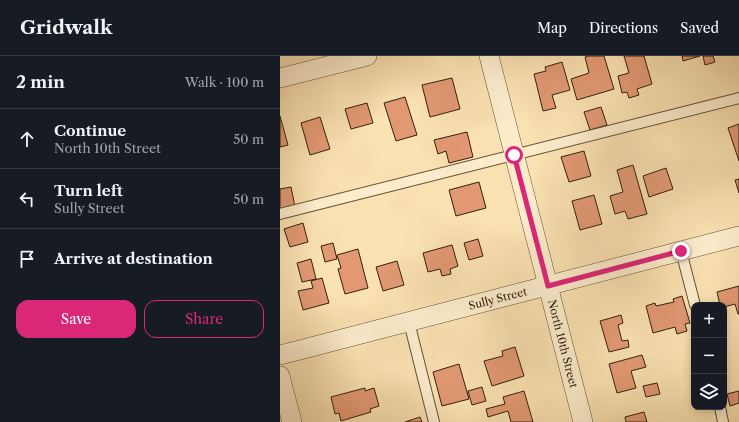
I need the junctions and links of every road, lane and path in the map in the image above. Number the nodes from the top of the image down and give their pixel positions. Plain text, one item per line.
1 (367, 56) edge
2 (489, 56) edge
3 (280, 78) edge
4 (739, 98) edge
5 (514, 155) junction
6 (280, 214) edge
7 (739, 236) edge
8 (681, 251) junction
9 (548, 286) junction
10 (694, 302) edge
11 (409, 322) junction
12 (280, 355) edge
13 (280, 376) edge
14 (721, 410) edge
15 (292, 422) edge
16 (434, 422) edge
17 (583, 422) edge
18 (723, 422) edge

1 - 3 street
2 - 5 street, North 10th Street
4 - 5 lane
5 - 6 lane
5 - 9 street, North 10th Street
7 - 8 street, Sully Street
8 - 9 street, Sully Street
8 - 10 lane
9 - 11 street, Sully Street
9 - 17 street, North 10th Street
11 - 12 street, Sully Street
11 - 16 lane
13 - 15 street
14 - 18 lane

